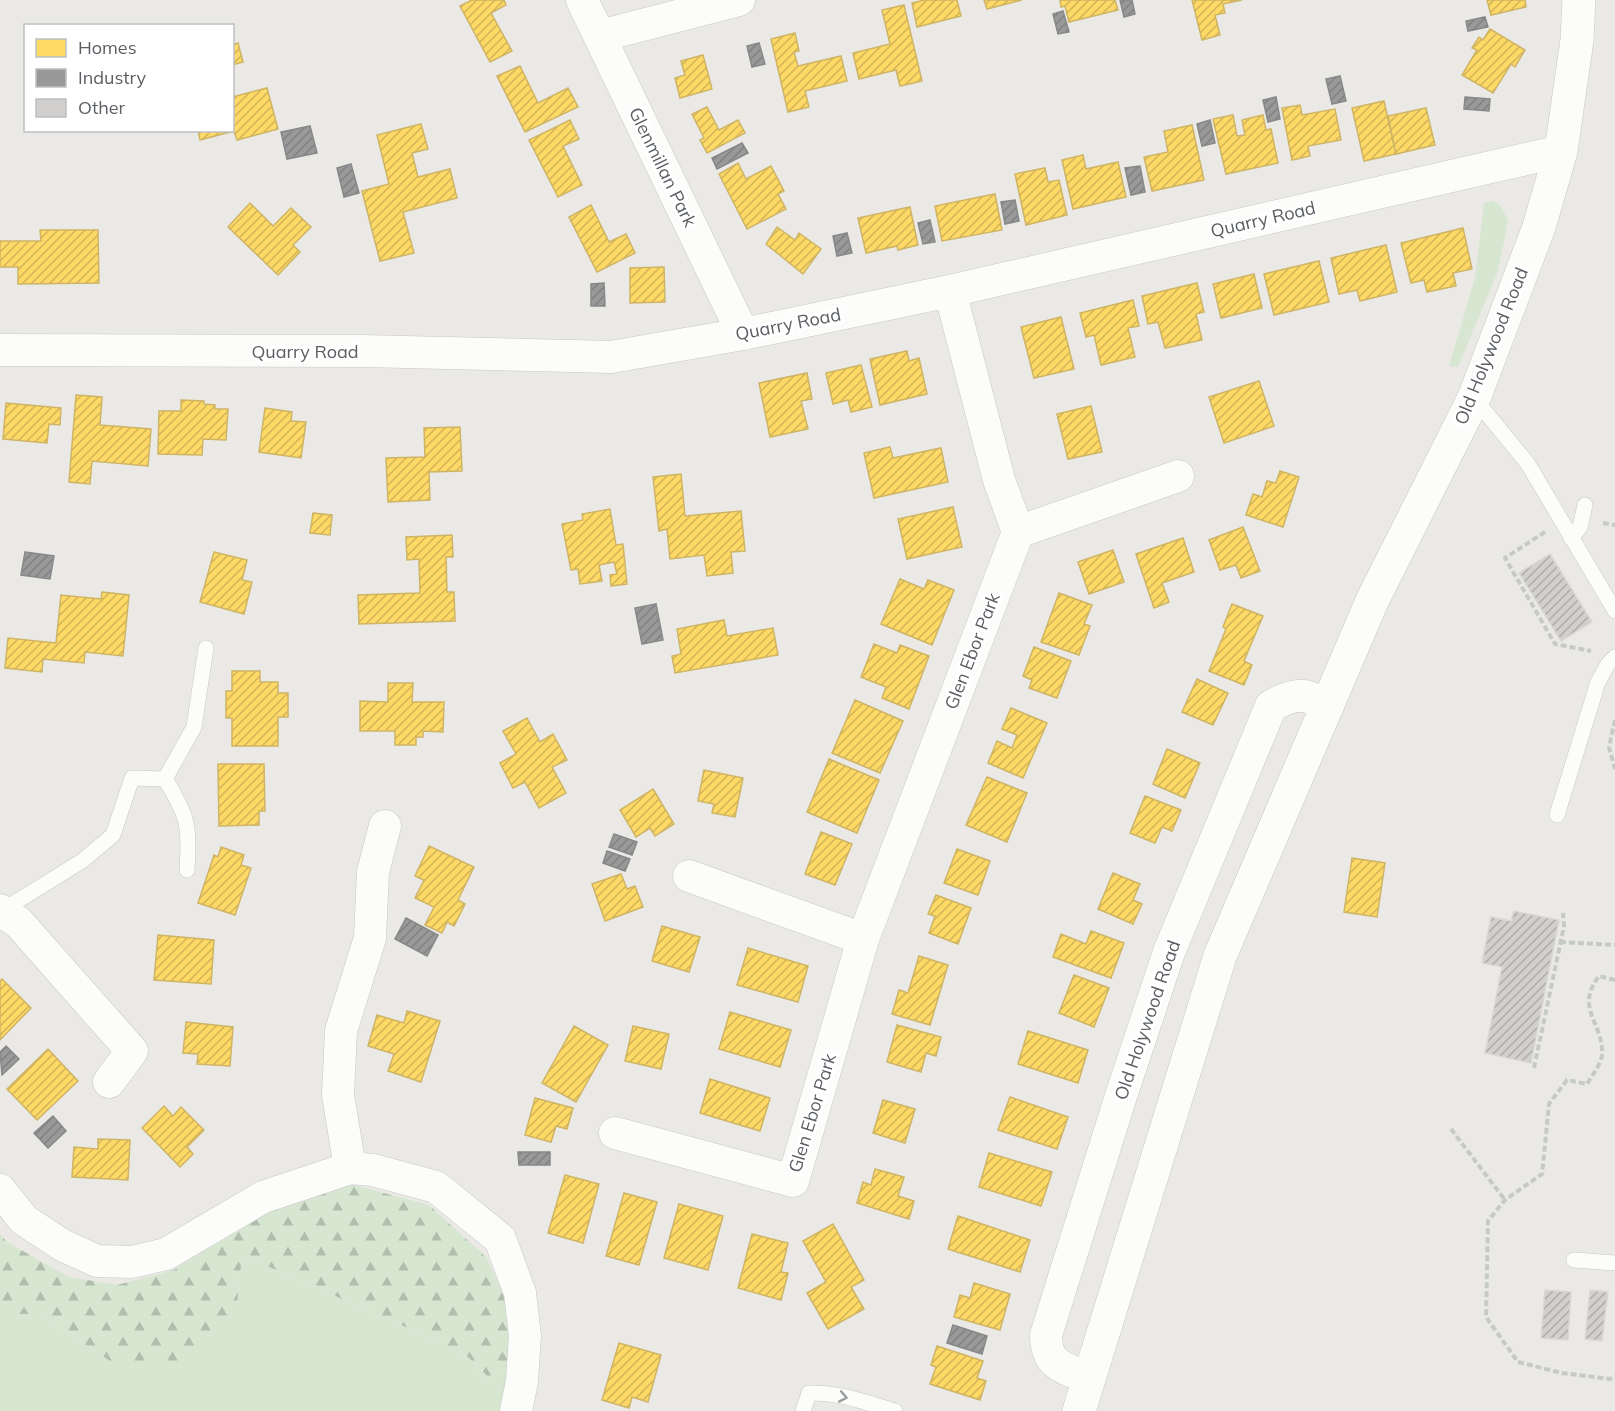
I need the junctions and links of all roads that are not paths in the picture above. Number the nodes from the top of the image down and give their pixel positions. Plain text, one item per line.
1 (582, 0) edge
2 (739, 0) edge
3 (1579, 0) edge
4 (600, 36) junction
5 (1561, 151) junction
6 (950, 291) junction
7 (743, 334) junction
8 (0, 350) edge
9 (1474, 398) junction
10 (1178, 476) dead end
11 (1585, 505) dead end
12 (1018, 532) junction
13 (1571, 538) junction
14 (1615, 611) edge
15 (206, 648) dead end
16 (1614, 658) edge
17 (1328, 706) junction
18 (165, 779) junction
19 (1557, 815) dead end
20 (385, 826) dead end
21 (187, 870) dead end
22 (689, 876) dead end
23 (2, 910) edge
24 (863, 939) junction
25 (108, 1082) dead end
26 (615, 1133) dead end
27 (350, 1168) junction
28 (0, 1190) edge
29 (1574, 1260) dead end
30 (1615, 1263) edge
31 (1089, 1378) junction
32 (516, 1411) edge
33 (803, 1411) edge
34 (895, 1411) edge
35 (1079, 1411) edge

1 - 4 street, Glenmillan Park
2 - 4 street
3 - 5 street, Old Holywood Road
4 - 7 street, Glenmillan Park
5 - 6 street, Quarry Road
5 - 9 street, Old Holywood Road
6 - 7 street, Quarry Road
6 - 12 street
7 - 8 street, Quarry Road
9 - 13 lane
9 - 17 street, Old Holywood Road
10 - 12 street
11 - 13 lane
12 - 24 street, Glen Ebor Park
13 - 14 lane
15 - 18 lane
16 - 19 lane
17 - 31 street, Old Holywood Road
17 - 31 street, Old Holywood Road
18 - 21 lane
18 - 23 lane
20 - 27 street
22 - 24 street
23 - 25 street
24 - 26 street, Glen Ebor Park
27 - 28 street
27 - 32 street
29 - 30 lane
31 - 35 street, Old Holywood Road
33 -> 34 lane

